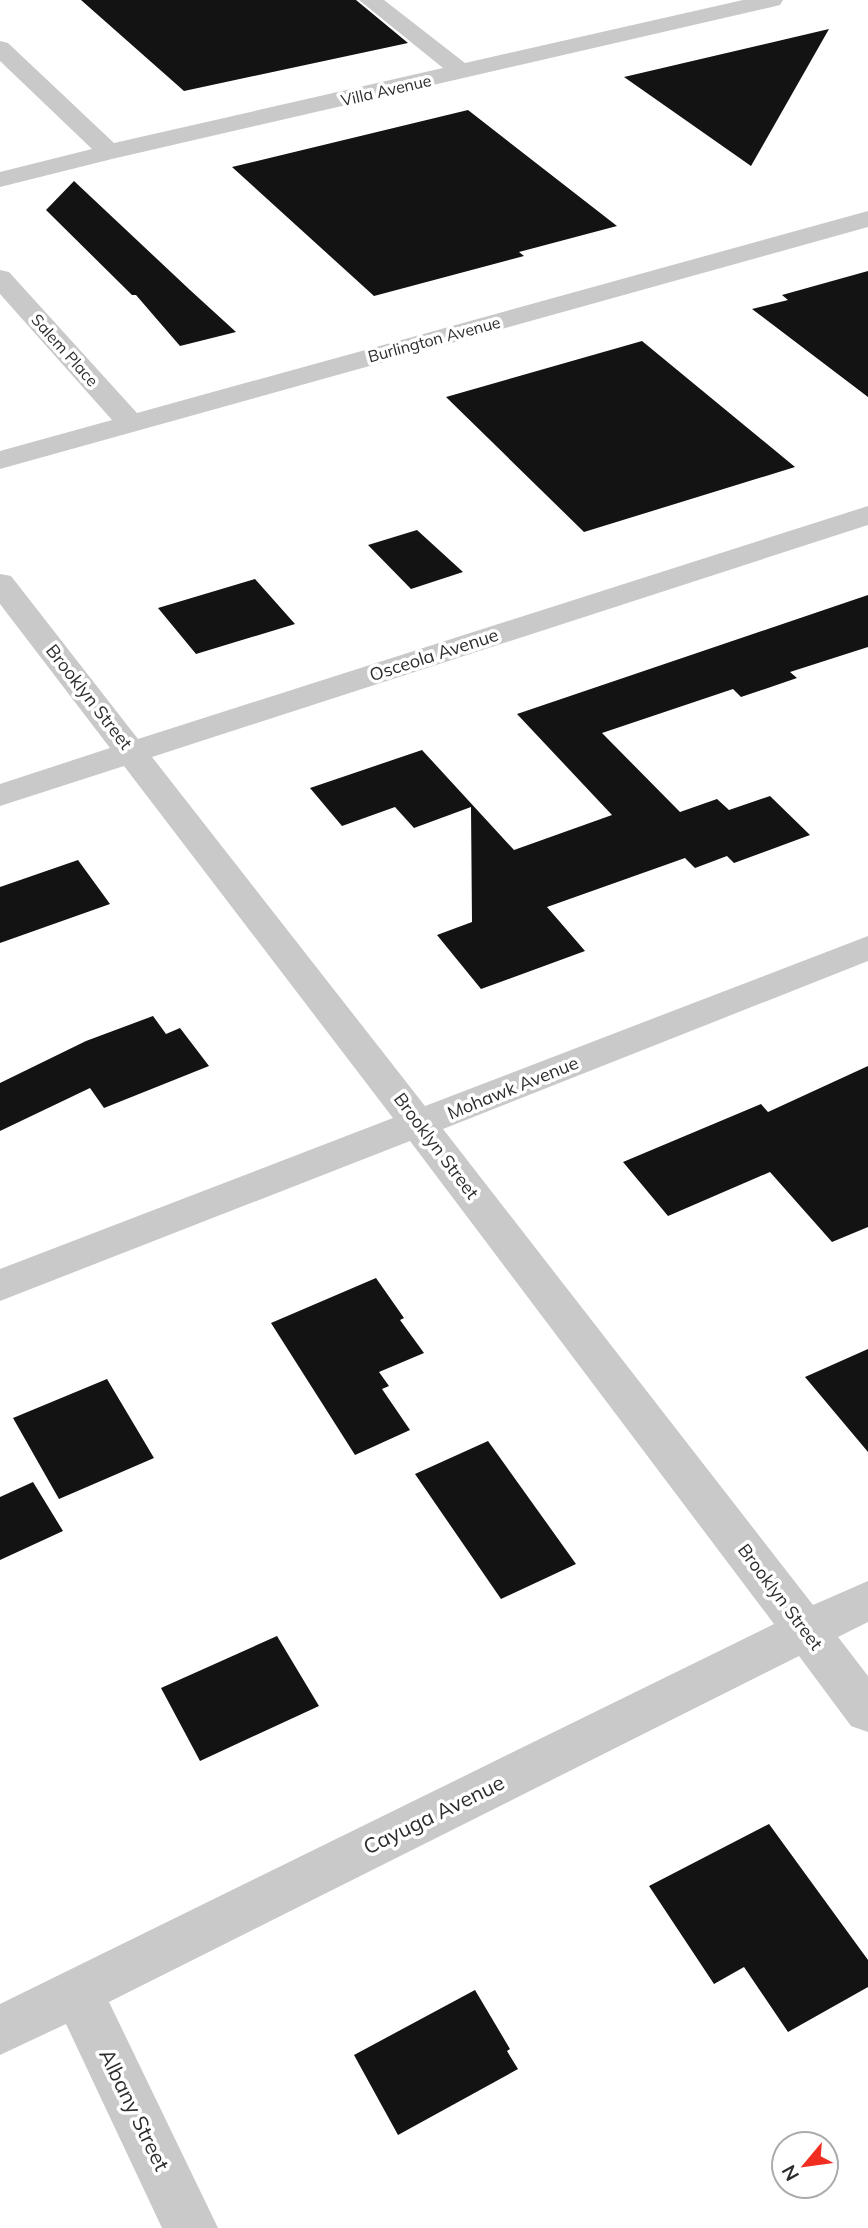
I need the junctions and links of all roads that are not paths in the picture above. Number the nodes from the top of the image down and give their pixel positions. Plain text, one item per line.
1 (370, 0) edge
2 (772, 0) edge
3 (0, 48) edge
4 (462, 72) junction
5 (109, 152) junction
6 (0, 180) edge
7 (868, 219) edge
8 (0, 278) edge
9 (130, 423) junction
10 (0, 460) edge
11 (868, 515) edge
12 (0, 583) edge
13 (132, 752) junction
14 (0, 795) edge
15 (868, 948) edge
16 (419, 1125) junction
17 (0, 1286) edge
18 (868, 1600) edge
19 (806, 1631) junction
20 (868, 1712) edge
21 (77, 1992) junction
22 (0, 2030) edge
23 (191, 2228) edge

1 - 4 street
2 - 4 street, Villa Avenue
3 - 5 street
4 - 5 street, Villa Avenue
5 - 6 street, Villa Avenue
7 - 9 street, Burlington Avenue
8 - 9 street, Salem Place
9 - 10 street, Burlington Avenue
11 - 13 street, Osceola Avenue
12 - 13 street, Brooklyn Street
13 - 14 street, Osceola Avenue
13 - 16 street, Brooklyn Street
15 - 16 street, Mohawk Avenue
16 - 17 street, Mohawk Avenue
16 - 19 street, Brooklyn Street
18 - 19 street, Cayuga Avenue
19 - 20 street, Brooklyn Street
19 - 21 street, Cayuga Avenue
21 - 22 street, Cayuga Avenue
21 - 23 street, Albany Street

